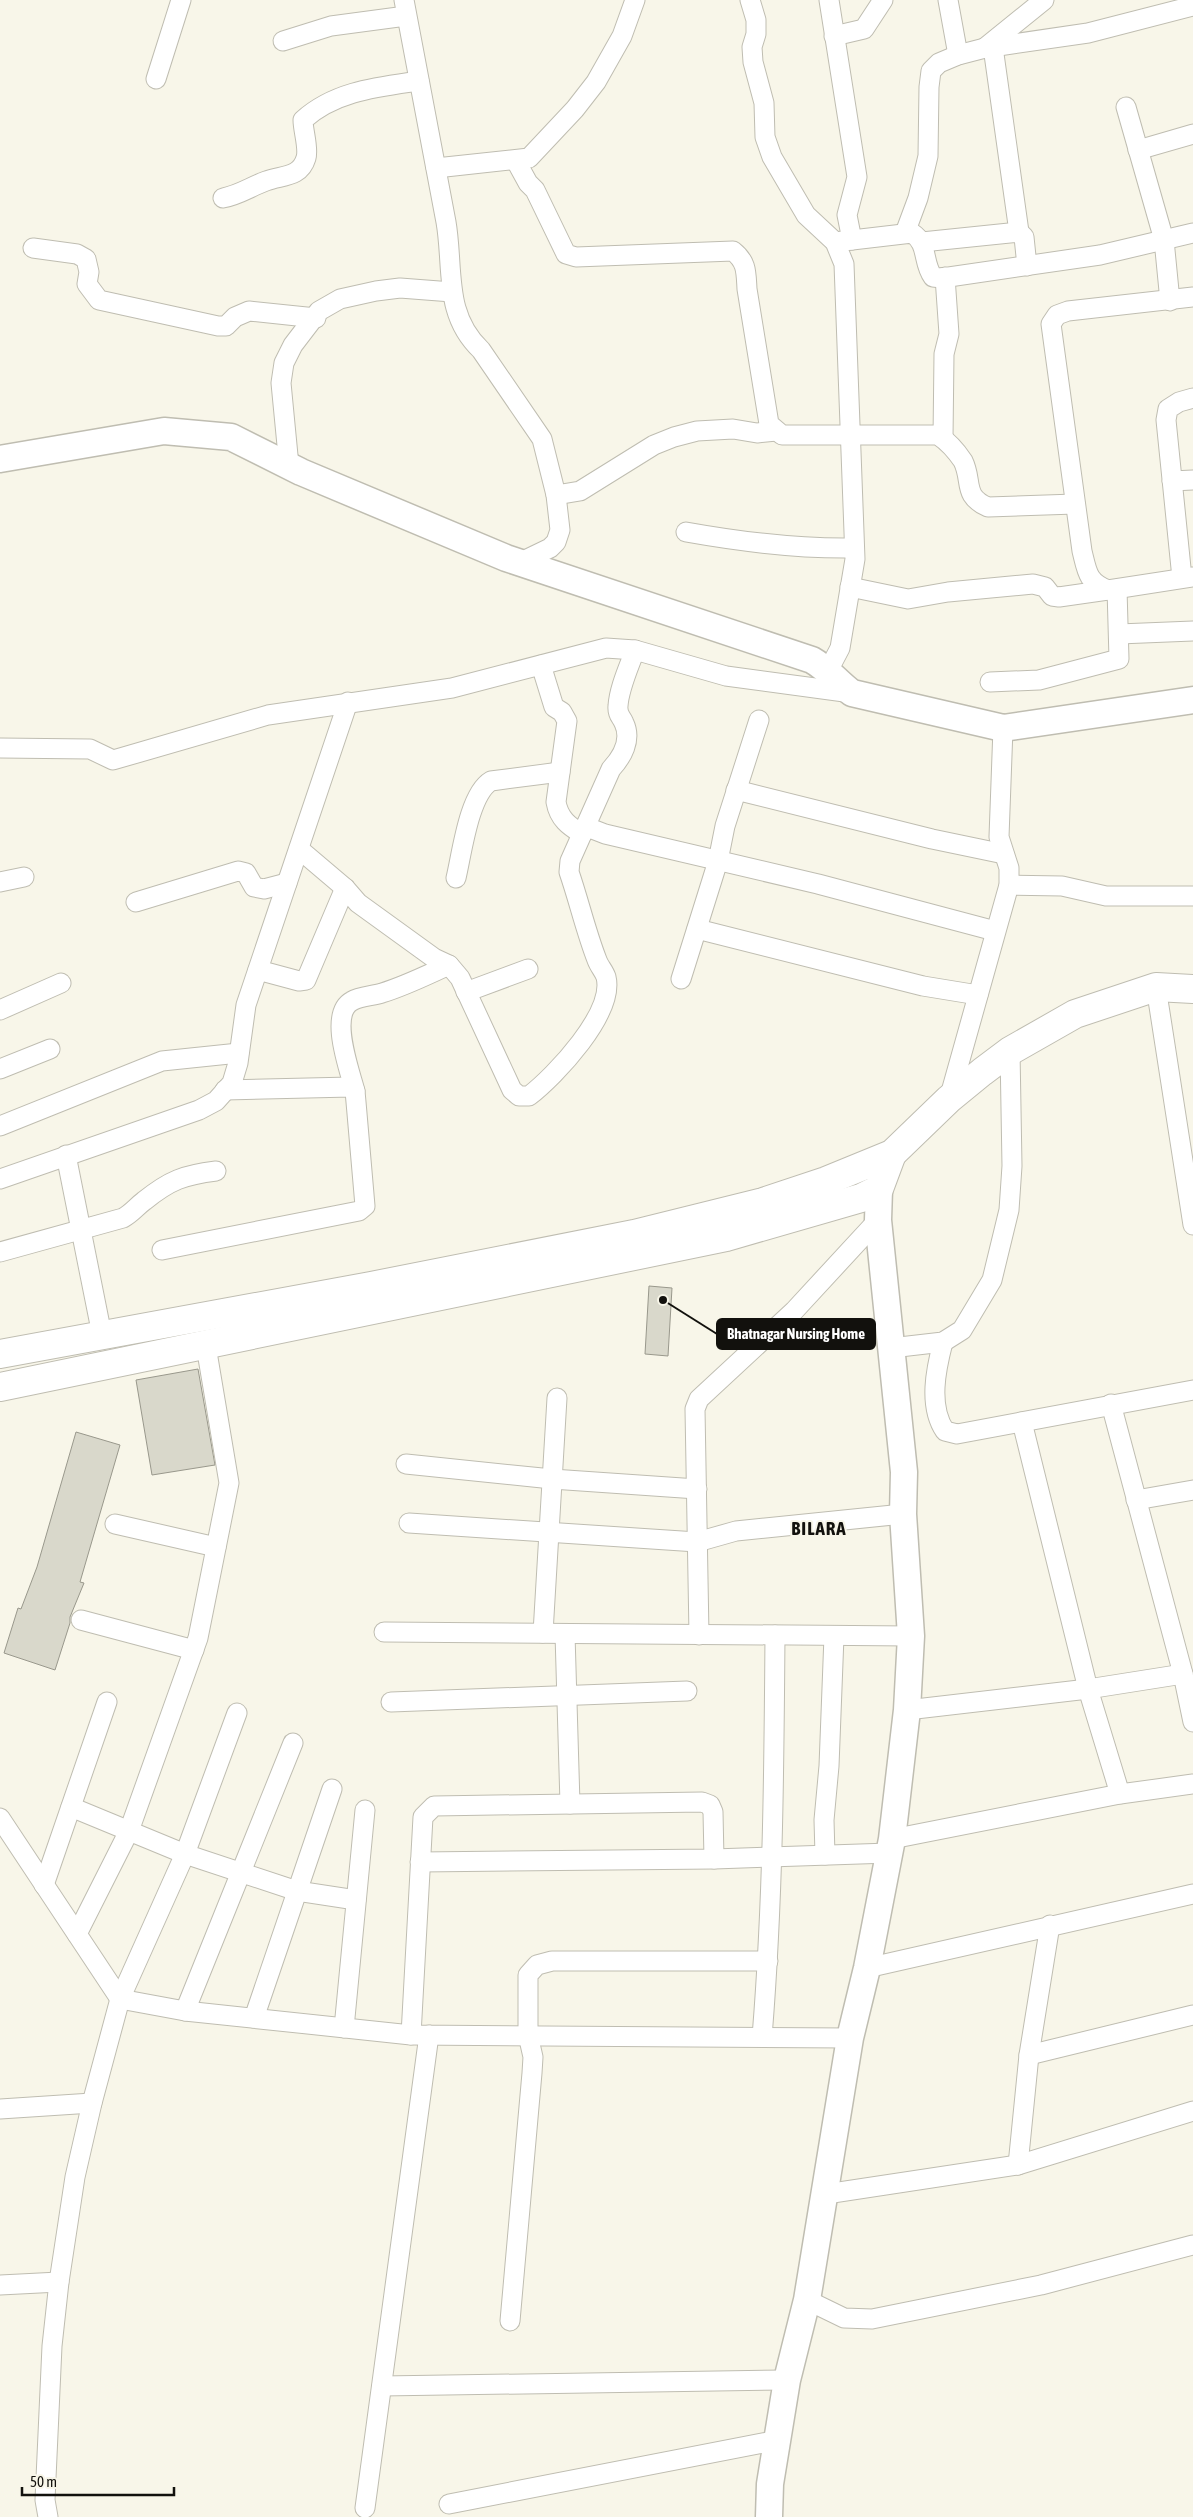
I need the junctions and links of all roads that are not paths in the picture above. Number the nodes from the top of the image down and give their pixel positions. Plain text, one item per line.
1 (181, 0) edge
2 (635, 0) edge
3 (750, 0) edge
4 (829, 0) edge
5 (883, 0) edge
6 (948, 0) edge
7 (1044, 0) edge
8 (1193, 6) edge
9 (405, 8) edge
10 (834, 36) junction
11 (283, 40) dead end
12 (989, 48) junction
13 (958, 55) junction
14 (156, 79) dead end
15 (419, 81) junction
16 (1126, 107) dead end
17 (1193, 134) edge
18 (1138, 150) junction
19 (516, 160) junction
20 (436, 168) junction
21 (223, 198) dead end
22 (1019, 232) junction
23 (1193, 232) edge
24 (914, 238) junction
25 (1164, 240) junction
26 (844, 241) junction
27 (33, 248) dead end
28 (1027, 266) junction
29 (945, 277) junction
30 (452, 292) junction
31 (1193, 297) edge
32 (1170, 301) junction
33 (316, 318) junction
34 (1193, 398) edge
35 (776, 431) junction
36 (851, 433) junction
37 (943, 438) junction
38 (0, 460) edge
39 (289, 466) junction
40 (1193, 480) edge
41 (1172, 481) junction
42 (556, 495) junction
43 (1075, 504) junction
44 (686, 532) dead end
45 (854, 548) junction
46 (519, 562) junction
47 (1188, 578) edge
48 (850, 587) junction
49 (1113, 589) junction
50 (1193, 631) edge
51 (1119, 634) junction
52 (635, 650) junction
53 (541, 665) junction
54 (829, 670) junction
55 (990, 682) dead end
56 (852, 693) junction
57 (1193, 700) edge
58 (348, 702) junction
59 (759, 720) dead end
60 (1003, 728) junction
61 (0, 748) edge
62 (560, 772) junction
63 (736, 790) junction
64 (585, 831) junction
65 (299, 849) junction
66 (1004, 854) junction
67 (718, 861) junction
68 (24, 877) dead end
69 (456, 878) dead end
70 (0, 882) edge
71 (287, 883) junction
72 (1009, 885) junction
73 (345, 888) junction
74 (1193, 896) edge
75 (136, 902) dead end
76 (697, 929) junction
77 (996, 931) junction
78 (449, 965) junction
79 (258, 970) junction
80 (528, 970) dead end
81 (681, 979) dead end
82 (61, 983) dead end
83 (1156, 987) junction
84 (1193, 989) edge
85 (466, 992) junction
86 (978, 995) junction
87 (0, 1010) edge
88 (50, 1049) dead end
89 (1010, 1051) junction
90 (240, 1053) junction
91 (0, 1069) edge
92 (225, 1090) junction
93 (355, 1091) junction
94 (949, 1099) junction
95 (0, 1126) edge
96 (66, 1154) junction
97 (892, 1154) junction
98 (216, 1171) dead end
99 (0, 1179) edge
100 (879, 1190) junction
101 (878, 1220) junction
102 (1193, 1225) edge
103 (80, 1230) junction
104 (162, 1250) dead end
105 (0, 1252) edge
106 (102, 1335) junction
107 (944, 1342) junction
108 (206, 1346) junction
109 (892, 1348) junction
110 (0, 1354) edge
111 (0, 1387) edge
112 (1193, 1390) edge
113 (557, 1398) dead end
114 (1111, 1404) junction
115 (1022, 1422) junction
116 (406, 1464) dead end
117 (552, 1479) junction
118 (697, 1489) junction
119 (1193, 1490) edge
120 (1136, 1500) junction
121 (903, 1514) junction
122 (115, 1524) dead end
123 (409, 1524) dead end
124 (550, 1532) junction
125 (697, 1542) junction
126 (216, 1547) junction
127 (81, 1620) dead end
128 (384, 1632) dead end
129 (543, 1633) junction
130 (565, 1634) junction
131 (699, 1635) junction
132 (775, 1635) junction
133 (834, 1636) junction
134 (911, 1636) junction
135 (194, 1650) junction
136 (1183, 1674) junction
137 (1088, 1689) junction
138 (687, 1691) dead end
139 (566, 1695) junction
140 (107, 1702) dead end
141 (391, 1702) dead end
142 (907, 1710) junction
143 (238, 1713) dead end
144 (1193, 1722) edge
145 (293, 1743) dead end
146 (1193, 1784) edge
147 (332, 1789) dead end
148 (1120, 1794) junction
149 (570, 1804) junction
150 (71, 1806) junction
151 (365, 1810) dead end
152 (0, 1818) edge
153 (130, 1831) junction
154 (891, 1846) junction
155 (185, 1854) junction
156 (826, 1855) junction
157 (772, 1857) junction
158 (714, 1859) junction
159 (420, 1862) junction
160 (241, 1872) junction
161 (44, 1885) junction
162 (297, 1892) junction
163 (1193, 1894) edge
164 (356, 1900) junction
165 (1050, 1925) junction
166 (77, 1934) junction
167 (768, 1961) junction
168 (867, 1968) junction
169 (120, 1999) junction
170 (184, 2011) junction
171 (1193, 2015) edge
172 (254, 2018) junction
173 (344, 2028) junction
174 (420, 2035) junction
175 (528, 2035) junction
176 (762, 2037) junction
177 (850, 2038) junction
178 (1029, 2056) junction
179 (92, 2103) junction
180 (0, 2109) edge
181 (1193, 2111) edge
182 (1018, 2166) junction
183 (826, 2194) junction
184 (1193, 2245) edge
185 (59, 2282) junction
186 (0, 2285) edge
187 (807, 2300) junction
188 (510, 2321) dead end
189 (787, 2380) junction
190 (382, 2386) junction
191 (778, 2440) junction
192 (449, 2504) dead end
193 (365, 2508) dead end
194 (48, 2517) edge
195 (769, 2517) edge

1 - 14 street
2 - 19 street
3 - 26 street
4 - 10 street
5 - 10 street
6 - 13 street
7 - 12 street
8 - 12 street
9 - 11 street
9 - 15 street
10 - 26 street
12 - 13 street
12 - 22 street
13 - 24 street
15 - 20 street
15 - 21 street
16 - 18 street
17 - 18 street
18 - 25 street
19 - 20 street
19 - 35 street
20 - 30 street
22 - 24 street
22 - 28 street
23 - 25 street
24 - 26 street
24 - 29 street
25 - 28 street
25 - 32 street
26 - 36 street
27 - 33 street
28 - 29 street
29 - 37 street
30 - 33 street
30 - 42 street
31 - 32 street
32 - 43 street
33 - 39 street
34 - 41 street
35 - 36 street
35 - 42 street
36 - 37 street
36 - 45 street
37 - 43 street
38 - 39 street
39 - 46 street
40 - 41 street
41 - 47 street
42 - 46 street
43 - 49 street
44 - 45 street
45 - 48 street
46 - 54 street
47 - 49 street
48 - 49 street
48 - 54 street
49 - 51 street
50 - 51 street
51 - 55 street
52 - 53 street
52 - 56 street
52 - 64 street
53 - 58 street
53 - 62 street
54 - 56 street
56 - 60 street
57 - 60 street
58 - 61 street
58 - 65 street
59 - 63 street
60 - 66 street
62 - 64 street
62 - 69 street
63 - 66 street
63 - 67 street
64 - 67 street
64 - 85 street
65 - 71 street
65 - 73 street
66 - 72 street
67 - 76 street
67 - 77 street
68 - 70 street
71 - 75 street
71 - 79 street
72 - 74 street
72 - 77 street
73 - 78 street
73 - 79 street
76 - 81 street
76 - 86 street
77 - 86 street
78 - 85 street
78 - 93 street
79 - 90 street
80 - 85 street
82 - 87 street
83 - 84 main road
83 - 89 main road
83 - 102 street
86 - 94 street
88 - 91 street
89 - 94 main road
89 - 107 street
90 - 92 street
90 - 95 street
92 - 93 street
92 - 96 street
93 - 104 street
94 - 97 main road
96 - 99 street
96 - 103 street
97 - 100 main road
97 - 106 main road
98 - 103 street
100 - 101 street
100 - 108 main road
101 - 109 street
101 - 118 street
103 - 105 street
103 - 106 street
106 - 110 main road
107 - 109 street
107 - 115 street
108 - 111 main road
108 - 126 street
109 - 121 street
112 - 114 street
113 - 117 street
114 - 115 street
114 - 120 street
115 - 137 street
116 - 117 street
117 - 118 street
117 - 124 street
118 - 125 street
119 - 120 street
120 - 136 street
121 - 125 street
121 - 134 street
122 - 126 street
123 - 124 street
124 - 125 street
124 - 129 street
125 - 131 street
126 - 135 street
127 - 135 street
128 - 129 street
129 - 130 street
130 - 131 street
130 - 139 street
131 - 132 street
132 - 133 street
132 - 157 street
133 - 134 street
133 - 156 street
134 - 142 street
135 - 153 street
136 - 137 street
136 - 144 street
137 - 142 street
137 - 148 street
138 - 139 street
139 - 141 street
139 - 149 street
140 - 150 street
142 - 154 street
143 - 155 street
145 - 160 street
146 - 148 street
147 - 162 street
148 - 154 street
149 - 158 street
149 - 159 street
150 - 153 street
150 - 161 street
151 - 164 street
152 - 161 street
153 - 155 street
153 - 166 street
154 - 156 street
154 - 168 street
155 - 160 street
155 - 169 street
156 - 157 street
157 - 158 street
157 - 167 street
158 - 159 street
159 - 174 street
160 - 162 street
160 - 170 street
161 - 166 street
162 - 164 street
162 - 172 street
163 - 165 street
164 - 173 street
165 - 168 street
165 - 178 street
166 - 169 street
167 - 175 street
167 - 176 street
168 - 177 street
169 - 170 street
169 - 179 street
170 - 172 street
171 - 178 street
172 - 173 street
173 - 174 street
174 - 175 street
174 - 190 street
175 - 176 street
175 - 188 street
176 - 177 street
177 - 183 street
178 - 182 street
179 - 180 street
179 - 185 street
181 - 182 street
182 - 183 street
183 - 187 street
184 - 187 street
185 - 186 street
185 - 194 street
187 - 189 street
189 - 190 street
189 - 191 street
190 - 193 street
191 - 192 street
191 - 195 street

